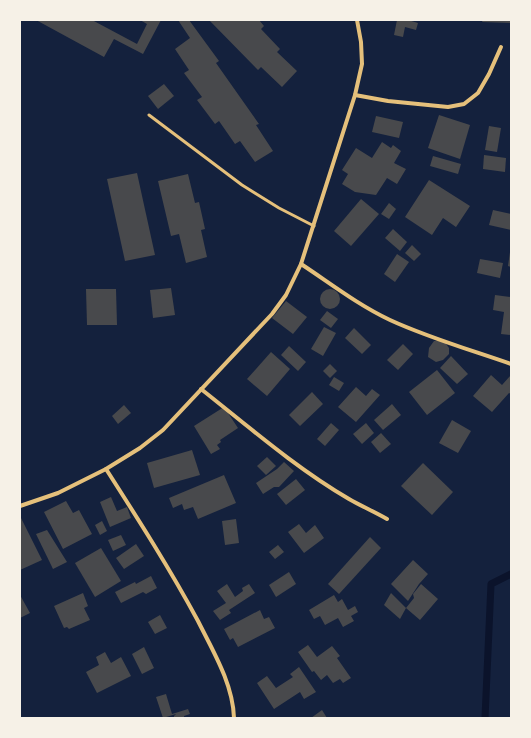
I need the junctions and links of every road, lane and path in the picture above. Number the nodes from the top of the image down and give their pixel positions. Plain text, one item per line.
1 (357, 20) edge
2 (501, 47) dead end
3 (355, 95) junction
4 (149, 116) dead end
5 (314, 226) junction
6 (301, 264) junction
7 (511, 364) edge
8 (201, 389) junction
9 (106, 469) junction
10 (20, 506) edge
11 (387, 519) dead end
12 (234, 718) edge

1 - 3 street
2 - 3 street
3 - 5 street
4 - 5 lane
5 - 6 street
6 - 7 street
6 - 8 street
8 - 9 street
8 - 11 street
9 - 10 street
9 - 12 street

